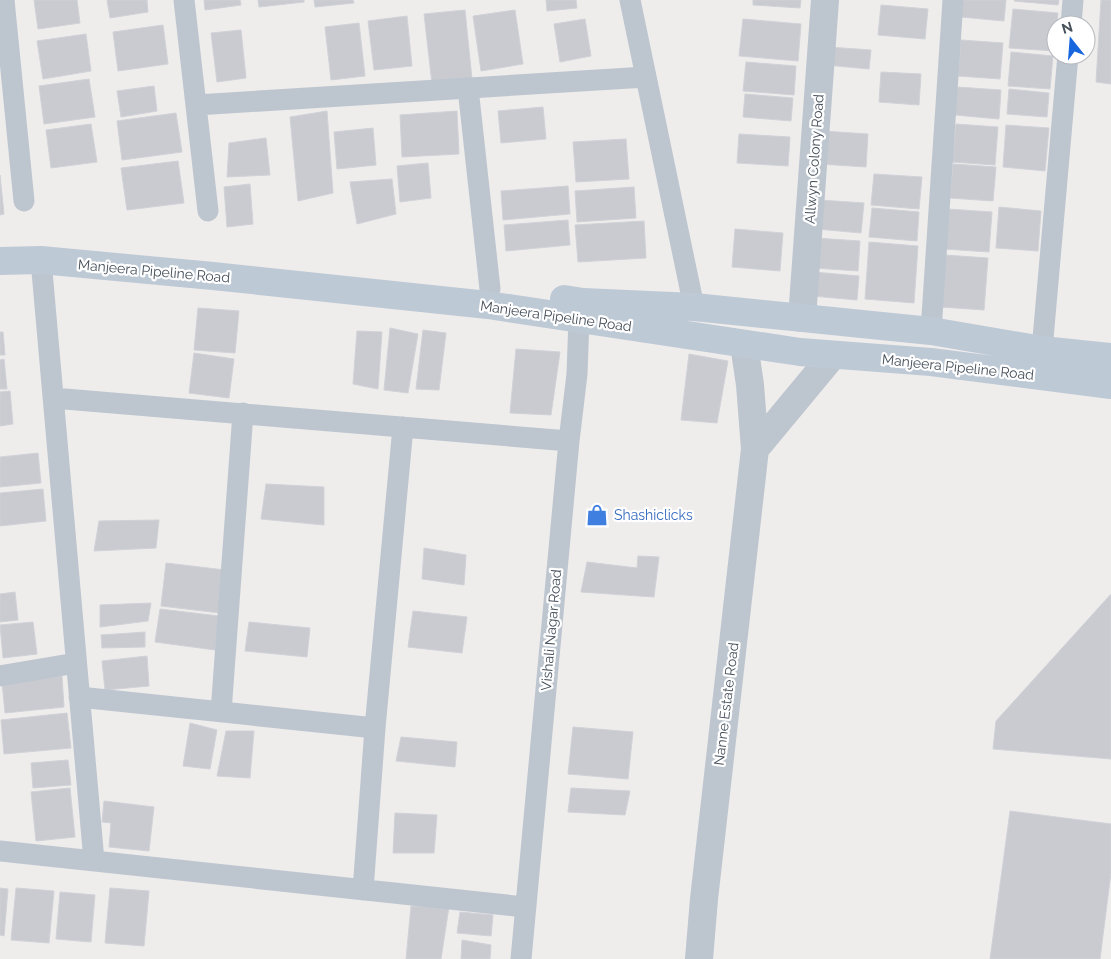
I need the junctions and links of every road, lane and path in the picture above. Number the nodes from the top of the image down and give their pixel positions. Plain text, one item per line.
1 (4, 0) edge
2 (184, 0) edge
3 (630, 0) edge
4 (825, 0) edge
5 (953, 0) edge
6 (1073, 0) edge
7 (1072, 15) edge
8 (1067, 65) edge
9 (646, 77) junction
10 (468, 88) junction
11 (196, 105) junction
12 (24, 201) dead end
13 (208, 211) dead end
14 (0, 245) edge
15 (41, 260) junction
16 (0, 261) edge
17 (490, 289) junction
18 (694, 307) junction
19 (581, 310) junction
20 (802, 318) junction
21 (931, 331) junction
22 (744, 344) junction
23 (1042, 350) junction
24 (832, 355) junction
25 (1111, 358) edge
26 (1111, 385) edge
27 (53, 398) junction
28 (243, 413) junction
29 (403, 427) junction
30 (569, 441) junction
31 (755, 449) junction
32 (76, 663) junction
33 (0, 676) edge
34 (79, 697) junction
35 (221, 712) junction
36 (375, 728) junction
37 (0, 851) edge
38 (94, 861) junction
39 (363, 890) junction
40 (525, 907) junction
41 (521, 959) edge
42 (699, 959) edge

1 - 12 street
2 - 11 street
3 - 9 street
4 - 20 street, Allwyn Colony Road
5 - 21 street
6 - 7 street
8 - 23 street
9 - 10 street
9 - 18 street
10 - 11 street
10 - 17 street
11 - 13 street
14 - 17 main road, Manjeera Pipeline Road
15 - 16 main road, Manjeera Pipeline Road
15 - 19 main road, Manjeera Pipeline Road
15 - 27 street
17 - 19 main road, Manjeera Pipeline Road
18 - 19 main road, Manjeera Pipeline Road
18 - 20 main road, Manjeera Pipeline Road
19 - 22 main road, Manjeera Pipeline Road
19 - 30 street, Vishali Nagar Road
20 - 21 main road, Manjeera Pipeline Road
21 - 23 main road, Manjeera Pipeline Road
22 - 24 main road, Manjeera Pipeline Road
22 - 31 street, Nanne Estate Road
23 - 25 main road, Manjeera Pipeline Road
24 - 26 main road, Manjeera Pipeline Road
24 - 31 street
27 - 28 street
27 - 32 street
28 - 29 street
28 - 35 street
29 - 30 street
29 - 36 street
30 - 40 street, Vishali Nagar Road
31 - 42 street, Nanne Estate Road
32 - 33 street
32 - 34 street
34 - 35 street
34 - 38 street
35 - 36 street
36 - 39 street
37 - 38 street
38 - 39 street
39 - 40 street
40 - 41 street, Vishali Nagar Road

